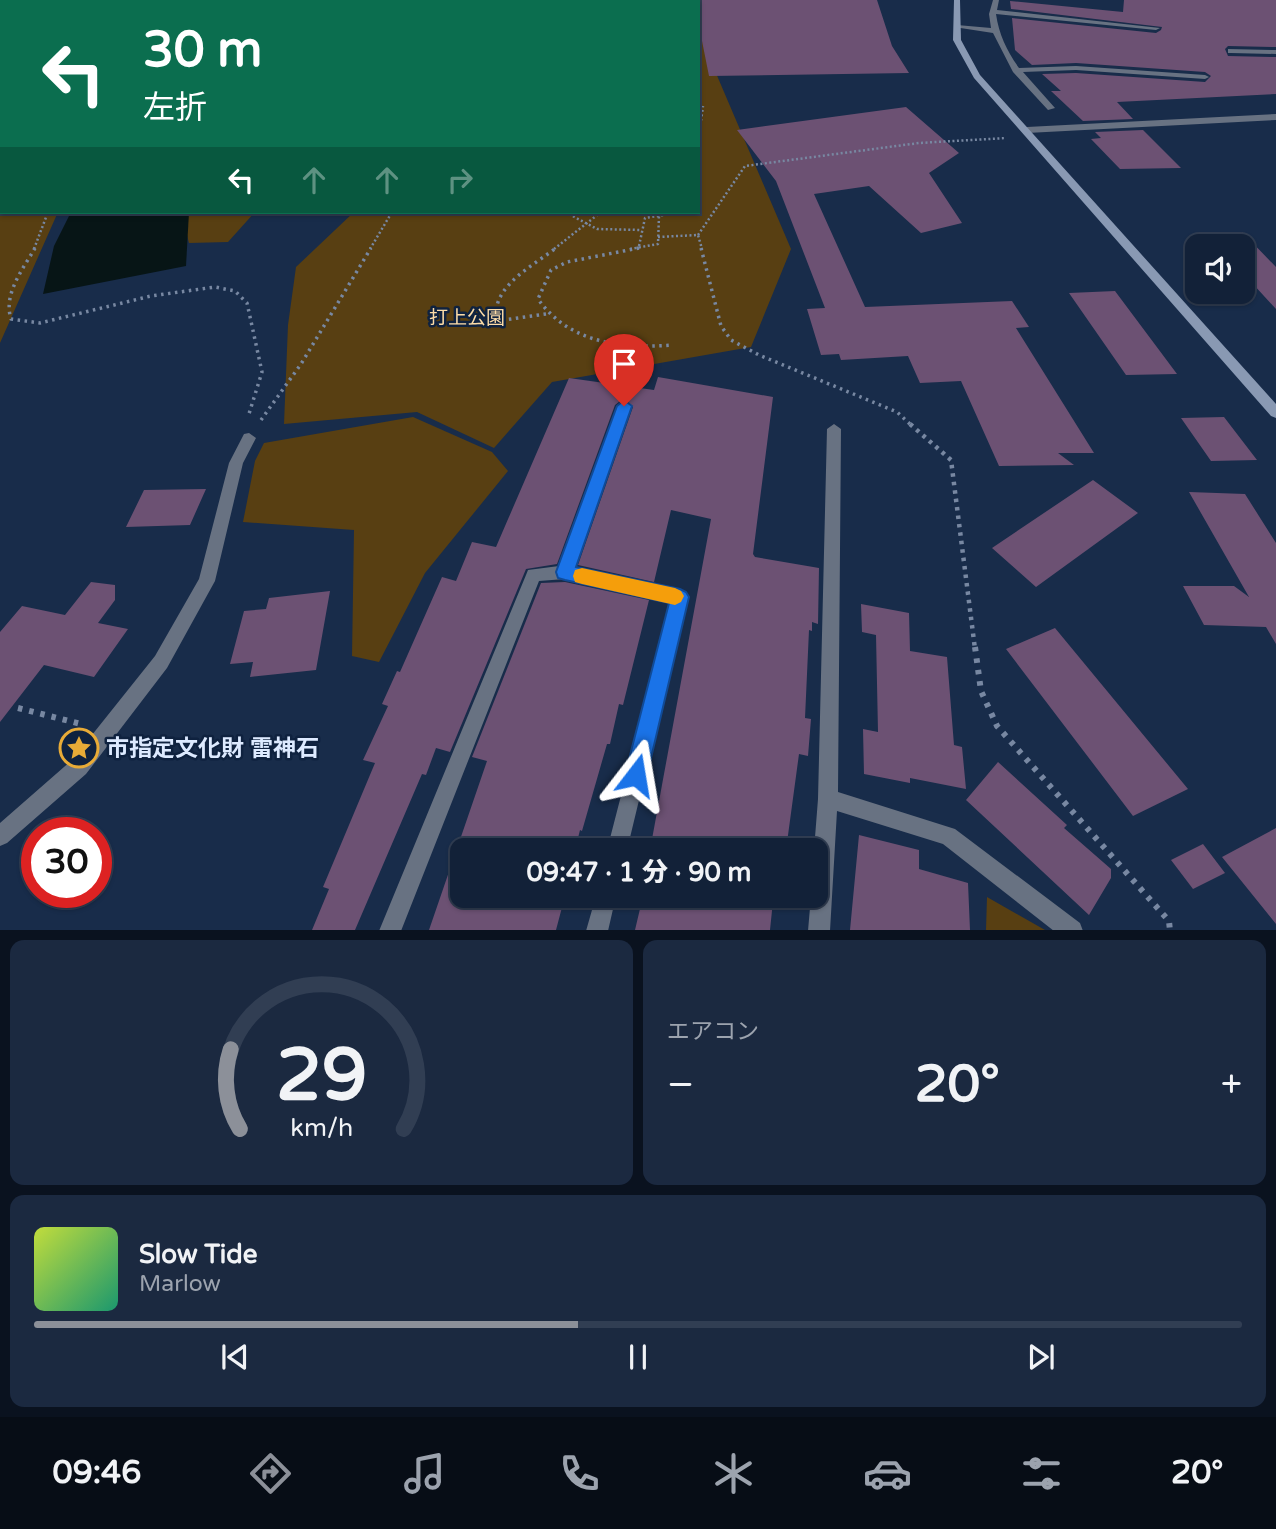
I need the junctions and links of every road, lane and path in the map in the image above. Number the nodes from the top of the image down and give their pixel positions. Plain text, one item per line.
1 (957, 0) edge
2 (996, 0) edge
3 (994, 12) junction
4 (957, 27) junction
5 (1156, 28) dead end
6 (996, 31) junction
7 (1231, 51) dead end
8 (1276, 52) edge
9 (1016, 70) junction
10 (1205, 77) dead end
11 (703, 106) dead end
12 (1051, 108) dead end
13 (1276, 117) edge
14 (700, 128) edge
15 (1027, 130) junction
16 (1011, 138) dead end
17 (47, 214) edge
18 (391, 214) edge
19 (568, 214) edge
20 (599, 214) edge
21 (670, 214) edge
22 (659, 216) junction
23 (585, 225) junction
24 (641, 230) junction
25 (698, 235) junction
26 (658, 237) junction
27 (639, 246) junction
28 (542, 260) junction
29 (557, 267) junction
30 (546, 314) junction
31 (672, 345) dead end
32 (624, 406) dead end
33 (1276, 414) edge
34 (834, 429) dead end
35 (249, 438) junction
36 (565, 572) junction
37 (18, 708) dead end
38 (82, 724) dead end
39 (828, 799) junction
40 (0, 836) edge
41 (620, 838) edge
42 (603, 908) edge
43 (390, 930) edge
44 (597, 930) edge
45 (819, 930) edge
46 (1072, 930) edge
47 (1170, 930) edge

1 - 4 street
2 - 3 street
3 - 5 street
3 - 6 street
4 - 6 street
4 - 15 street
6 - 9 street
7 - 8 street
9 - 10 street
9 - 12 street
11 - 14 path
13 - 15 street
15 - 33 street
16 - 25 path
17 - 35 path
18 - 35 path
19 - 23 path
20 - 23 path
21 - 22 path
22 - 24 path
22 - 26 path
23 - 24 path
23 - 28 path
24 - 27 path
25 - 26 path
25 - 47 path
26 - 27 path
27 - 29 path
28 - 29 path
28 - 30 path
29 - 30 path
30 - 31 path
32 - 36 street
34 - 39 street
35 - 40 street
36 - 41 street
36 - 43 street
37 - 38 path
39 - 45 street
39 - 46 street
42 - 44 street

